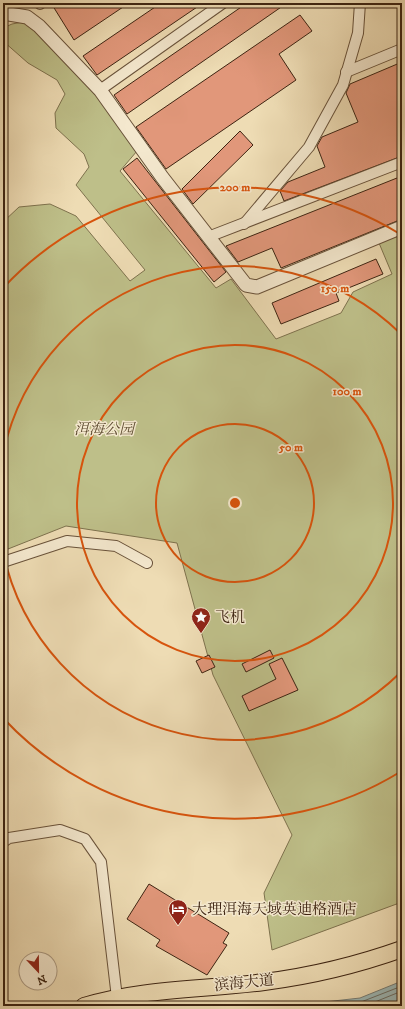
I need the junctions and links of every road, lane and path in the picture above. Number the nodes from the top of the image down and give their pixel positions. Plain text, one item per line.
1 (223, 3) edge
2 (360, 3) edge
3 (3, 13) edge
4 (402, 49) edge
5 (346, 72) junction
6 (100, 90) junction
7 (402, 162) edge
8 (244, 224) junction
9 (402, 227) edge
10 (208, 237) junction
11 (3, 562) edge
12 (147, 563) dead end
13 (3, 842) edge
14 (402, 949) edge
15 (117, 998) junction
16 (84, 1006) edge

1 - 6 street
2 - 5 street
3 - 6 street
4 - 5 street
5 - 8 street
6 - 10 street
7 - 8 street
8 - 10 street
9 - 10 street
11 - 12 street
13 - 15 street
14 - 15 main road, 滨海大道
15 - 16 main road, 滨海大道

